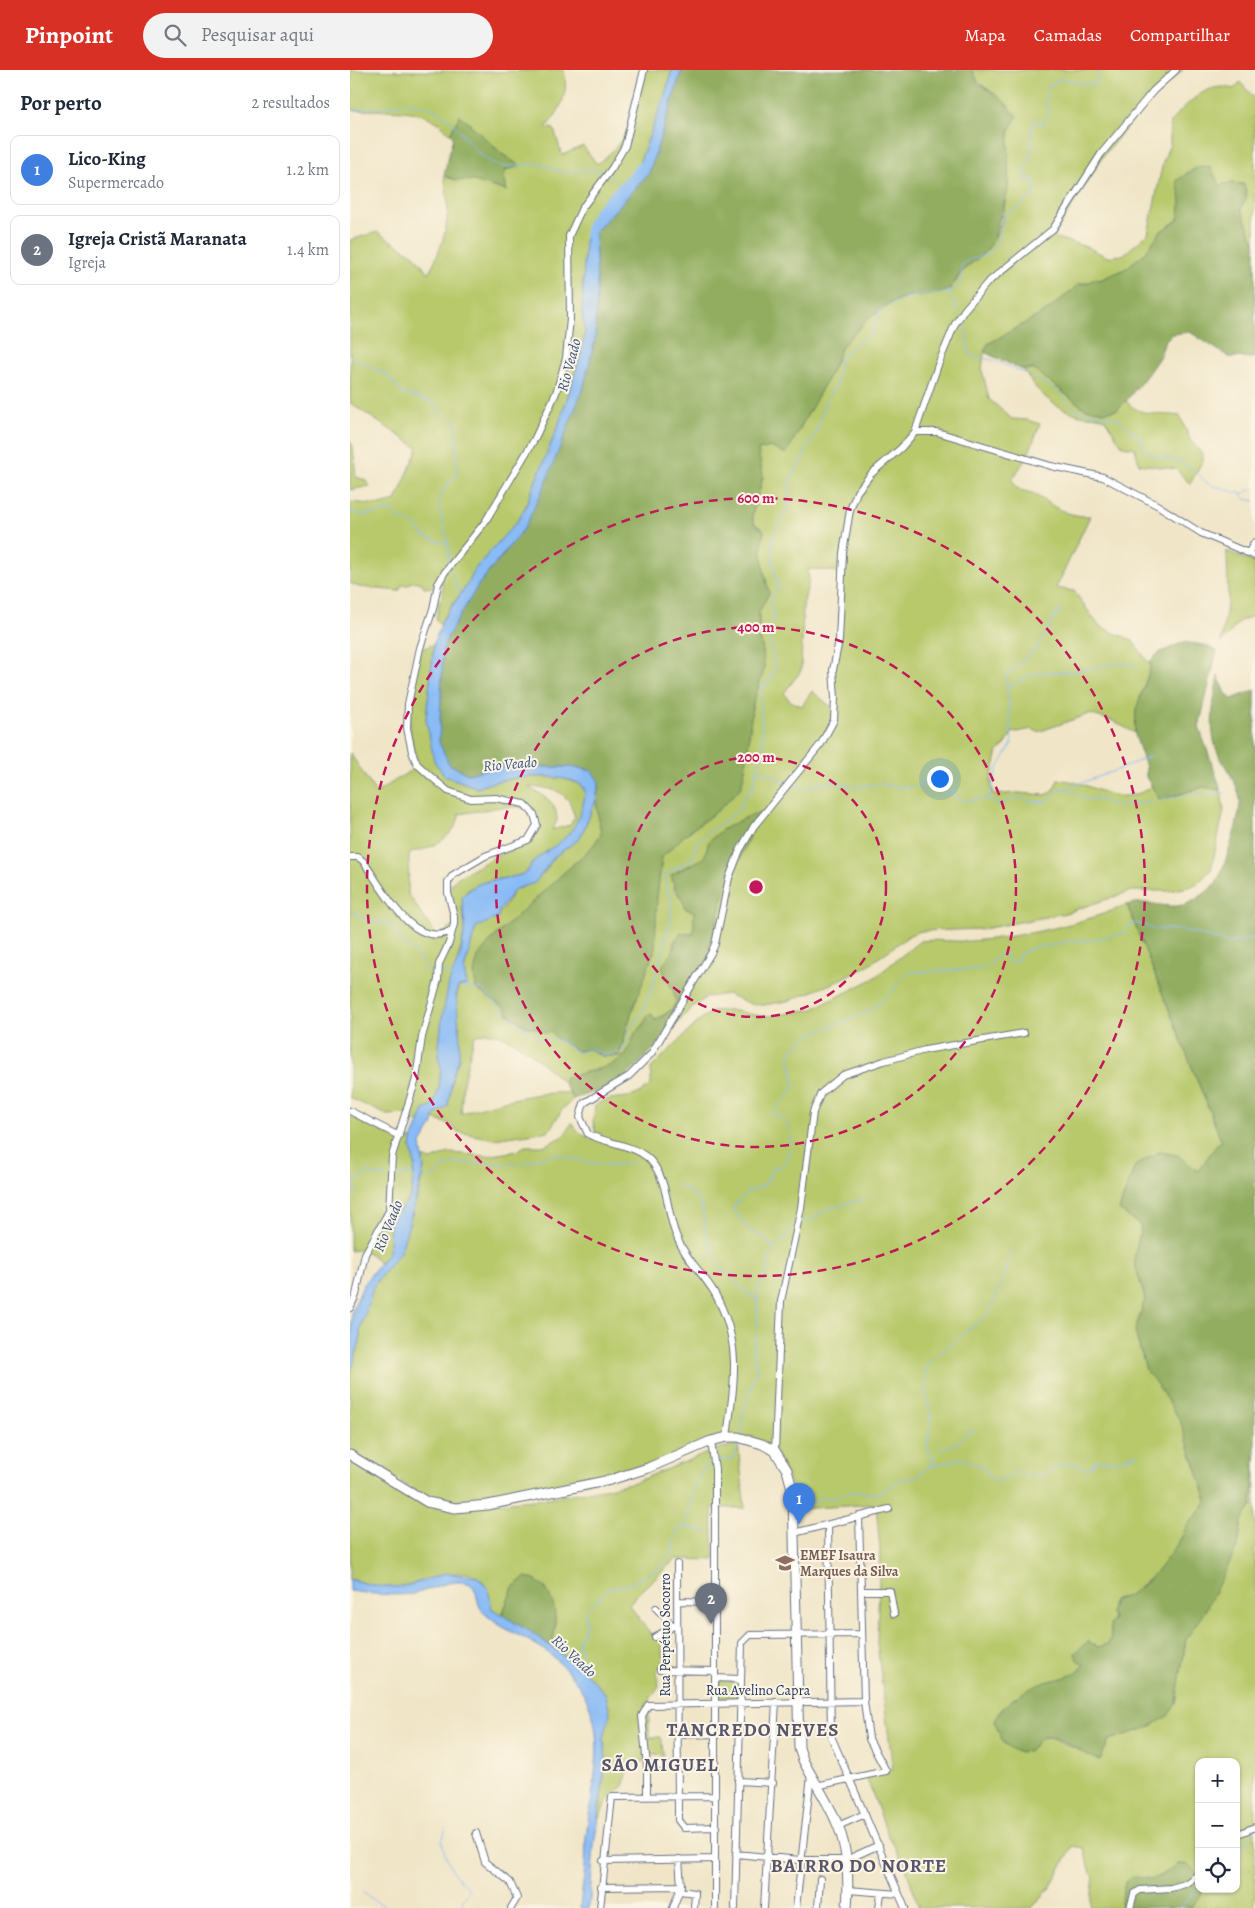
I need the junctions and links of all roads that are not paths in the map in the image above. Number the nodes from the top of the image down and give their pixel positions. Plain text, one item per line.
1 (644, 70) edge
2 (1176, 70) edge
3 (915, 432) junction
4 (1255, 542) edge
5 (1252, 554) edge
6 (350, 857) edge
7 (452, 930) junction
8 (1024, 1033) dead end
9 (350, 1111) edge
10 (399, 1136) junction
11 (350, 1308) edge
12 (727, 1437) junction
13 (711, 1441) junction
14 (775, 1451) junction
15 (350, 1456) edge
16 (889, 1509) dead end
17 (859, 1516) junction
18 (828, 1525) junction
19 (794, 1533) junction
20 (677, 1564) dead end
21 (862, 1591) junction
22 (678, 1601) junction
23 (715, 1602) junction
24 (656, 1608) dead end
25 (894, 1614) dead end
26 (675, 1625) junction
27 (862, 1634) junction
28 (829, 1635) junction
29 (796, 1636) junction
30 (655, 1637) dead end
31 (660, 1670) dead end
32 (678, 1670) junction
33 (715, 1675) junction
34 (740, 1679) junction
35 (864, 1701) junction
36 (741, 1702) junction
37 (776, 1702) junction
38 (796, 1702) junction
39 (831, 1702) junction
40 (678, 1703) junction
41 (715, 1703) junction
42 (716, 1734) junction
43 (677, 1735) junction
44 (716, 1765) junction
45 (647, 1766) junction
46 (677, 1766) junction
47 (811, 1775) junction
48 (850, 1779) junction
49 (738, 1782) junction
50 (773, 1783) junction
51 (816, 1786) junction
52 (647, 1796) junction
53 (716, 1796) junction
54 (679, 1797) junction
55 (865, 1814) junction
56 (838, 1826) junction
57 (716, 1827) junction
58 (1255, 1827) edge
59 (476, 1833) dead end
60 (1240, 1833) edge
61 (879, 1845) junction
62 (736, 1854) junction
63 (678, 1858) junction
64 (769, 1858) junction
65 (715, 1859) junction
66 (800, 1860) junction
67 (846, 1860) junction
68 (604, 1861) junction
69 (1195, 1876) edge
70 (820, 1879) dead end
71 (601, 1887) junction
72 (681, 1888) junction
73 (848, 1890) junction
74 (881, 1893) junction
75 (899, 1894) junction
76 (511, 1908) edge
77 (600, 1908) edge
78 (673, 1908) edge
79 (694, 1908) edge
80 (715, 1908) edge
81 (735, 1908) edge
82 (764, 1908) edge
83 (796, 1908) edge
84 (818, 1908) edge
85 (847, 1908) edge
86 (879, 1908) edge
87 (905, 1908) edge
88 (1130, 1908) edge

1 - 7 street
2 - 3 street
3 - 5 street
3 - 12 street
4 - 5 street
6 - 7 street
7 - 10 street
8 - 14 street
9 - 10 street
10 - 11 street
12 - 13 main road
12 - 14 main road
13 - 15 main road
13 - 23 street
14 - 19 main road
16 - 17 street
17 - 18 street
17 - 21 street
18 - 19 street
18 - 28 street
19 - 29 main road
20 - 22 street, Rua Perpétuo Socorro
21 - 25 street
21 - 27 street
22 - 23 street
22 - 26 street, Rua Perpétuo Socorro
23 - 33 street
24 - 26 street, Rua Perpétuo Socorro
26 - 30 street
26 - 32 street, Rua Perpétuo Socorro
27 - 28 street
27 - 35 street
28 - 29 street
28 - 39 street
29 - 34 street
29 - 38 main road
31 - 32 street
32 - 33 street
32 - 40 street, Rua Perpétuo Socorro
33 - 34 street
33 - 41 street
34 - 36 street
35 - 39 street, Rua Avelino Capra
35 - 48 street
36 - 37 street, Rua Avelino Capra
36 - 41 street, Rua Avelino Capra
36 - 49 street
37 - 38 street, Rua Avelino Capra
37 - 50 street
38 - 39 street, Rua Avelino Capra
38 - 47 main road
39 - 48 street
40 - 41 street, Rua Avelino Capra
40 - 43 street, Rua Perpétuo Socorro
40 - 45 street, Rua Avelino Capra
41 - 42 street
42 - 43 street
42 - 44 street
43 - 46 street, Rua Perpétuo Socorro
44 - 46 street
44 - 53 street
45 - 46 street
45 - 52 street
46 - 54 street, Rua Perpétuo Socorro
47 - 51 main road
47 - 66 street
48 - 51 street
48 - 55 street
49 - 50 street
49 - 62 street
50 - 64 street
51 - 56 main road
52 - 54 street
52 - 68 street
53 - 54 street
53 - 57 street
54 - 57 street, Rua Perpétuo Socorro
55 - 56 street
55 - 61 street
56 - 67 main road
57 - 65 street
58 - 60 street
59 - 76 street
61 - 67 street
61 - 75 street
62 - 64 street
62 - 81 street
63 - 65 street
63 - 68 street
63 - 72 street
64 - 66 street
64 - 82 street
65 - 80 street
66 - 67 street
66 - 83 street
67 - 73 main road
68 - 71 street
69 - 88 street
70 - 84 street
71 - 72 street
71 - 77 street
72 - 78 street
72 - 79 street
73 - 74 street
73 - 85 main road
74 - 75 street
74 - 86 street
75 - 87 street

